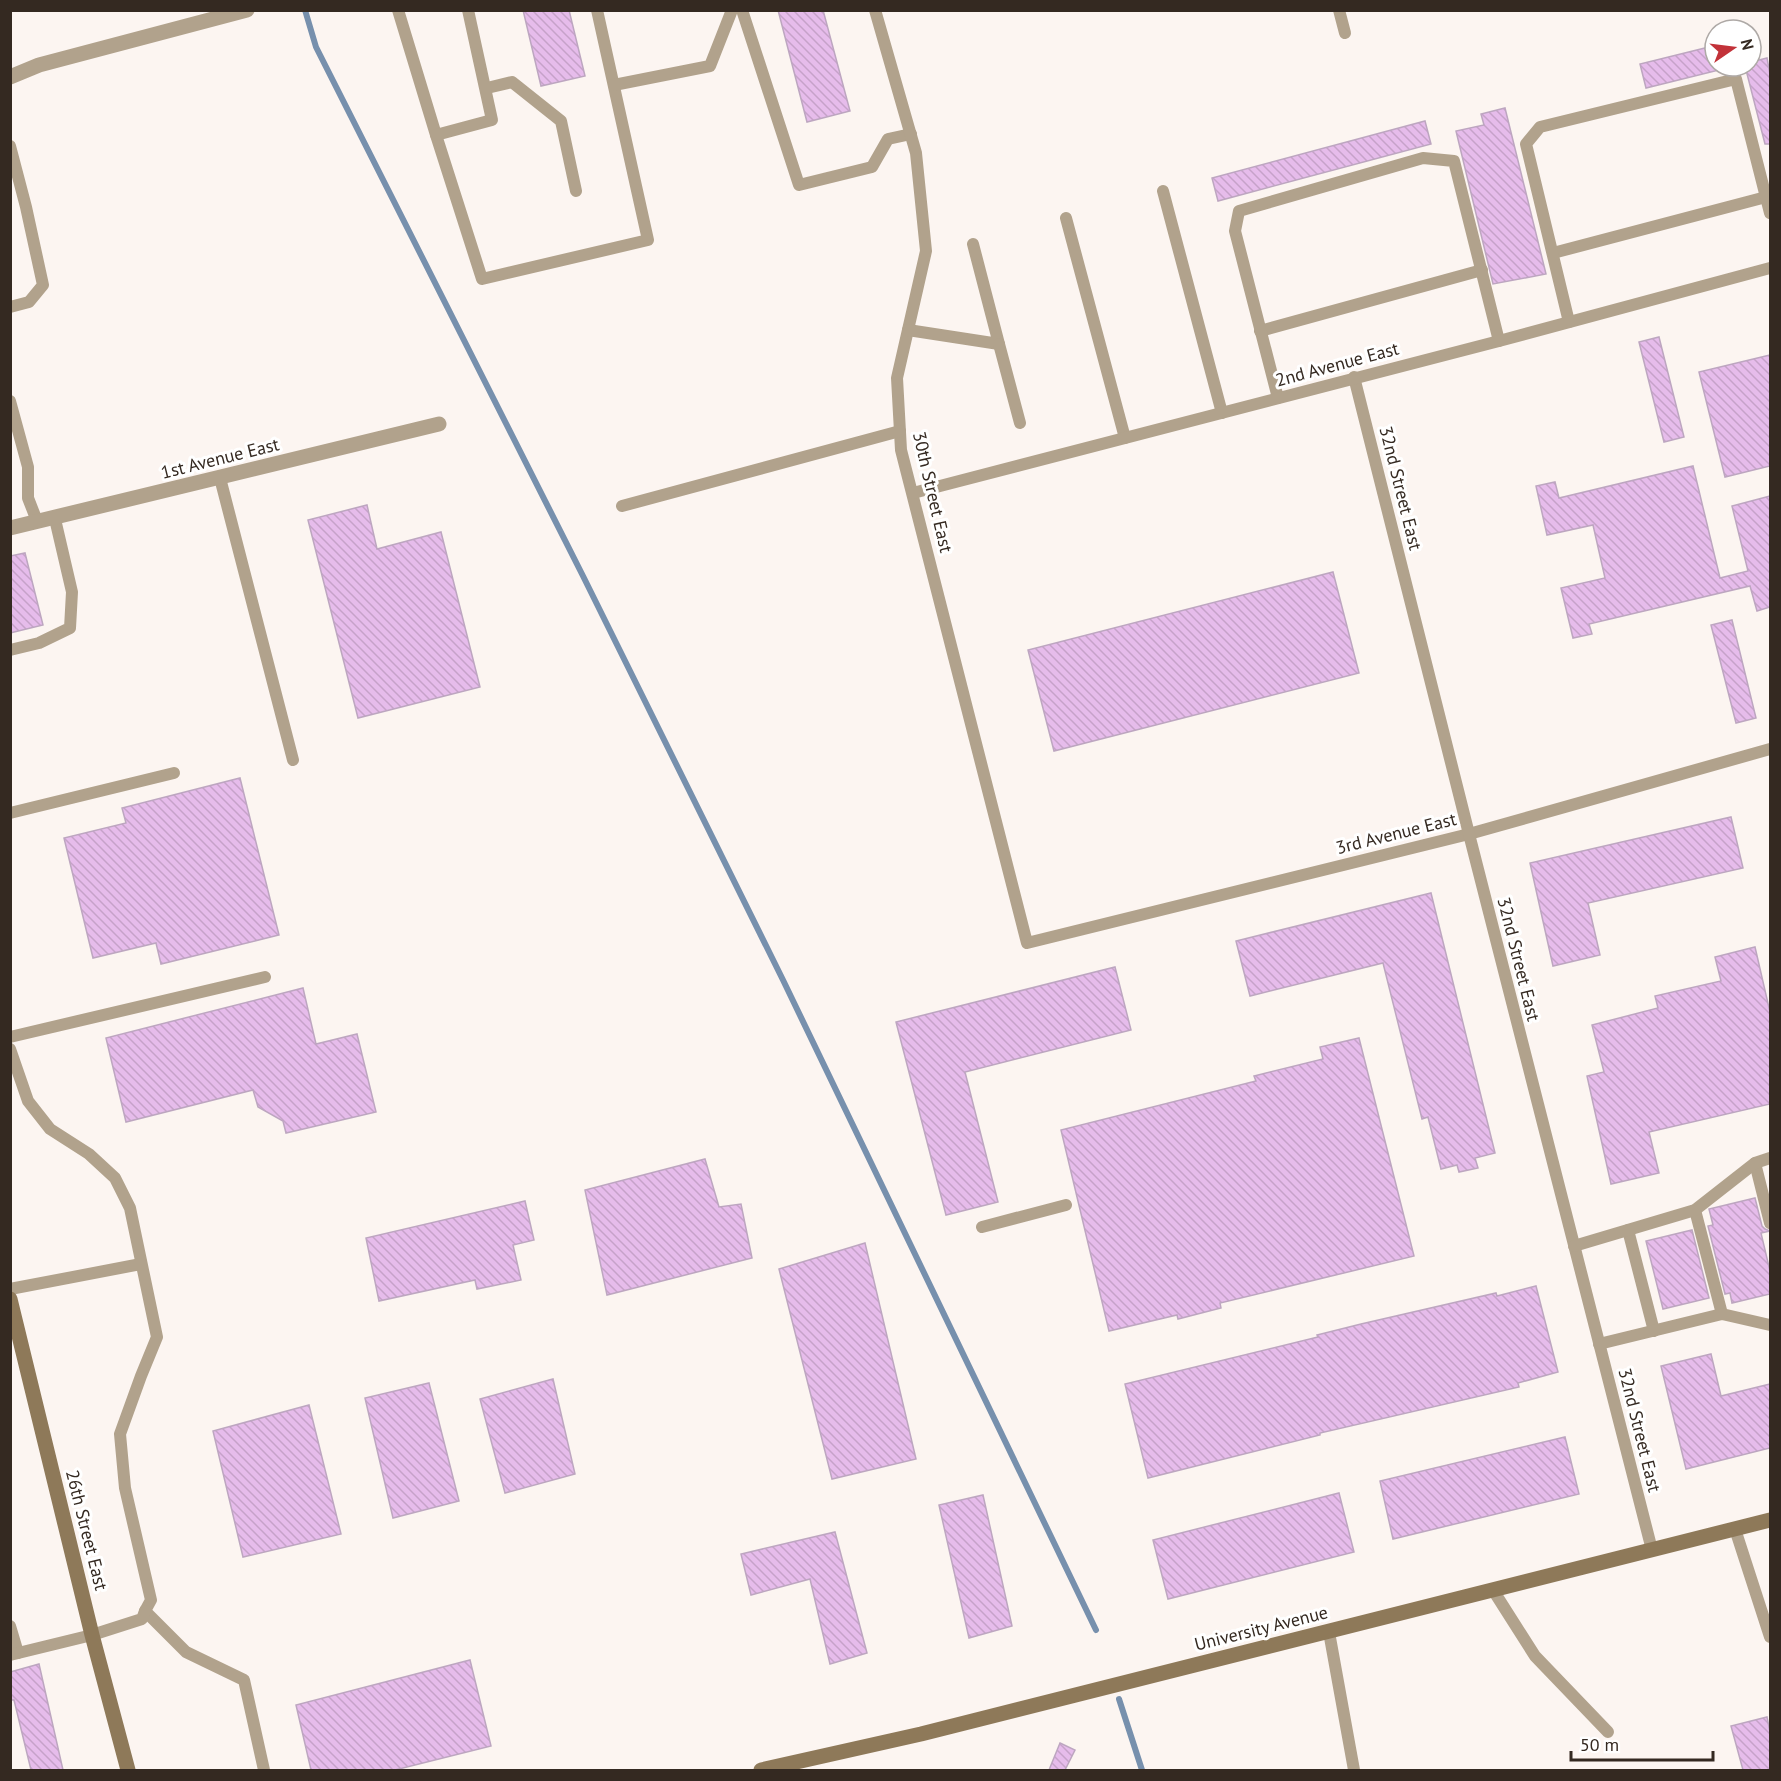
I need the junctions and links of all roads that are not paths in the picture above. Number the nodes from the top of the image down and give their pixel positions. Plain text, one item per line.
1 (247, 10) edge
2 (398, 10) edge
3 (468, 10) edge
4 (597, 10) edge
5 (732, 10) edge
6 (742, 10) edge
7 (875, 10) edge
8 (1339, 10) edge
9 (1345, 33) dead end
10 (10, 77) edge
11 (614, 85) junction
12 (487, 88) junction
13 (911, 134) junction
14 (435, 135) junction
15 (10, 146) edge
16 (576, 191) dead end
17 (1162, 191) dead end
18 (1767, 197) junction
19 (1770, 213) edge
20 (1066, 218) dead end
21 (973, 244) dead end
22 (1552, 253) junction
23 (1770, 268) edge
24 (1482, 270) junction
25 (10, 307) edge
26 (1569, 322) junction
27 (908, 330) junction
28 (1260, 331) junction
29 (1499, 341) junction
30 (999, 344) junction
31 (1354, 377) junction
32 (1278, 398) junction
33 (10, 401) edge
34 (1222, 413) junction
35 (438, 423) dead end
36 (1020, 423) dead end
37 (900, 431) junction
38 (1125, 438) junction
39 (220, 478) junction
40 (913, 493) junction
41 (622, 506) dead end
42 (55, 519) junction
43 (37, 521) junction
44 (10, 528) edge
45 (10, 650) edge
46 (1770, 749) edge
47 (293, 760) dead end
48 (174, 773) dead end
49 (10, 813) edge
50 (1469, 834) junction
51 (1027, 943) joint
52 (265, 977) dead end
53 (10, 1037) edge
54 (10, 1049) edge
55 (1770, 1158) edge
56 (1755, 1163) junction
57 (1066, 1205) dead end
58 (1695, 1210) junction
59 (1770, 1223) edge
60 (981, 1227) dead end
61 (1629, 1230) junction
62 (1574, 1246) junction
63 (141, 1264) junction
64 (10, 1289) edge
65 (10, 1299) edge
66 (1722, 1314) junction
67 (1770, 1325) edge
68 (1654, 1331) junction
69 (1599, 1344) junction
70 (1770, 1520) edge
71 (1735, 1529) junction
72 (1652, 1550) junction
73 (1493, 1590) junction
74 (145, 1611) junction
75 (10, 1626) edge
76 (1329, 1632) junction
77 (92, 1635) junction
78 (1770, 1637) edge
79 (14, 1654) edge
80 (1608, 1732) dead end
81 (128, 1770) edge
82 (264, 1770) edge
83 (761, 1770) edge
84 (1354, 1770) edge

1 - 10 street
2 - 14 lane
3 - 12 lane
4 - 11 lane
5 - 11 lane
6 - 13 lane
7 - 13 lane, 30th Street East
8 - 9 lane
11 - 14 lane
12 - 14 lane
12 - 16 lane
13 - 27 lane, 30th Street East
15 - 25 lane
17 - 34 lane
18 - 19 lane
18 - 22 lane
18 - 22 lane
20 - 38 lane
21 - 30 lane
22 - 26 lane
23 - 26 lane, 2nd Avenue East
24 - 28 lane
24 - 28 lane
24 - 29 lane
26 - 29 lane, 2nd Avenue East
27 - 30 lane
27 - 37 lane, 30th Street East
28 - 32 lane
29 - 31 lane, 2nd Avenue East
30 - 36 lane
31 - 32 lane, 2nd Avenue East
31 - 50 lane, 32nd Street East
32 - 34 lane, 2nd Avenue East
33 - 43 lane
34 - 38 lane, 2nd Avenue East
35 - 39 street, 1st Avenue East
37 - 40 lane, 30th Street East
37 - 41 lane
38 - 40 lane, 2nd Avenue East
39 - 42 street, 1st Avenue East
39 - 47 lane
40 - 51 lane, 30th Street East
42 - 43 street, 1st Avenue East
42 - 45 lane
43 - 44 street, 1st Avenue East
46 - 50 lane, 3rd Avenue East
48 - 49 lane
50 - 51 lane, 3rd Avenue East
50 - 62 lane, 32nd Street East
52 - 53 lane
54 - 63 lane
55 - 56 lane
56 - 58 lane
56 - 59 lane
57 - 60 lane
58 - 61 lane
58 - 66 lane
61 - 62 lane
61 - 68 lane
62 - 69 lane, 32nd Street East
63 - 64 lane
63 - 74 lane
65 - 77 street, 26th Street East
66 - 67 lane
66 - 68 lane
68 - 69 lane
69 - 72 lane, 32nd Street East
70 - 71 street, University Avenue
71 - 72 street, University Avenue
71 - 78 lane
72 - 73 street, University Avenue
73 - 76 street, University Avenue
73 - 80 lane
74 - 77 lane
74 - 82 lane
75 - 79 lane
76 - 83 street, University Avenue
76 - 84 lane
77 - 79 lane
77 - 81 street, 26th Street East

